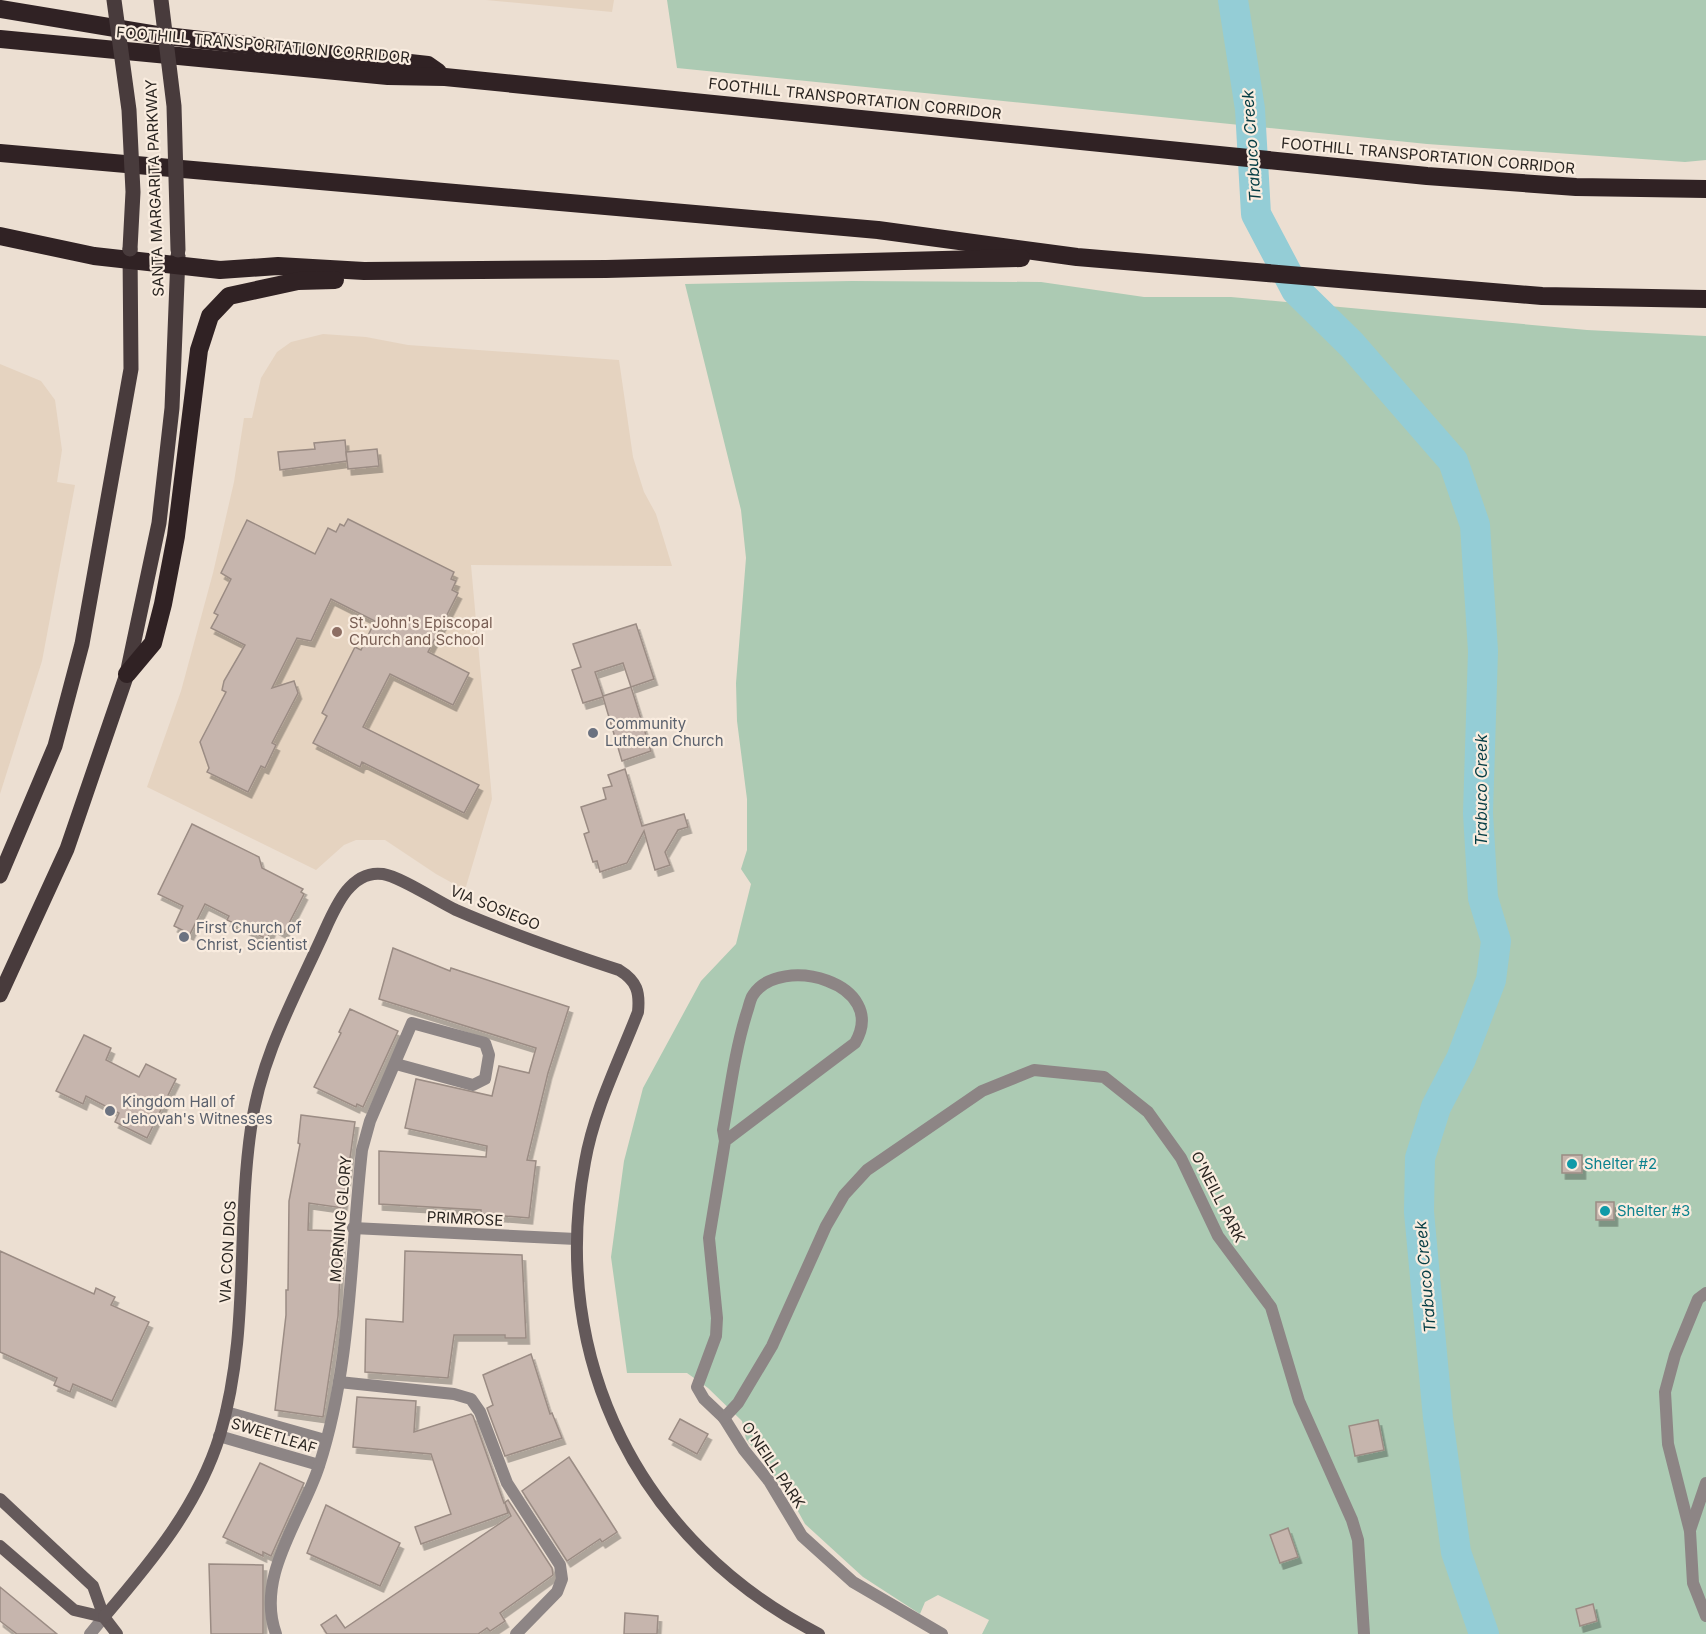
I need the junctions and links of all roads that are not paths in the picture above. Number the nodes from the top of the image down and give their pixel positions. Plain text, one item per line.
1 (114, 0) edge
2 (161, 0) edge
3 (0, 9) edge
4 (0, 39) edge
5 (445, 77) junction
6 (0, 153) edge
7 (1706, 189) edge
8 (0, 237) edge
9 (130, 255) junction
10 (1077, 257) junction
11 (178, 258) junction
12 (364, 271) junction
13 (1706, 299) edge
14 (127, 674) junction
15 (0, 876) edge
16 (362, 878) joint
17 (0, 995) edge
18 (396, 1064) junction
19 (725, 1141) junction
20 (353, 1228) junction
21 (576, 1239) junction
22 (1702, 1296) edge
23 (339, 1382) junction
24 (225, 1412) junction
25 (724, 1418) junction
26 (219, 1436) junction
27 (325, 1440) junction
28 (319, 1465) junction
29 (1706, 1483) edge
30 (0, 1499) edge
31 (1689, 1531) junction
32 (0, 1546) edge
33 (1706, 1616) edge
34 (104, 1617) junction
35 (90, 1634) edge
36 (117, 1634) edge
37 (276, 1634) edge
38 (516, 1634) edge
39 (819, 1634) edge
40 (942, 1634) edge
41 (1364, 1634) edge

1 - 9 main road, SANTA MARGARITA PARKWAY, bridge
2 - 11 main road, SANTA MARGARITA PARKWAY, bridge
3 - 5 highway
4 - 5 highway, FOOTHILL TRANSPORTATION CORRIDOR
5 - 7 highway, FOOTHILL TRANSPORTATION CORRIDOR
6 - 10 highway
8 - 9 highway
9 - 11 highway
9 - 15 main road, SANTA MARGARITA PARKWAY
10 - 12 highway
10 - 13 highway
11 - 12 highway
11 - 14 main road, SANTA MARGARITA PARKWAY
12 - 14 highway
14 - 17 main road, SANTA MARGARITA PARKWAY
16 - 21 street, VIA SOSIEGO
16 - 24 street, VIA CON DIOS
18 - 18 street, MORNING GLORY
18 - 20 street, MORNING GLORY
19 - 19 street
19 - 25 street, O'NEILL PARK
20 - 21 street, PRIMROSE
20 - 23 street, MORNING GLORY
21 - 39 street
22 - 31 street
23 - 27 street, MORNING GLORY
23 - 38 street
24 - 26 street, VIA CON DIOS
24 - 27 street, SWEETLEAF
25 - 40 street, O'NEILL PARK
25 - 41 street, O'NEILL PARK
26 - 28 street, SWEETLEAF
26 - 34 street, VIA CON DIOS
27 - 28 street, MORNING GLORY
28 - 37 street, MORNING GLORY
29 - 31 street
30 - 34 street
31 - 33 street
32 - 34 street
34 - 35 street
34 - 36 street

